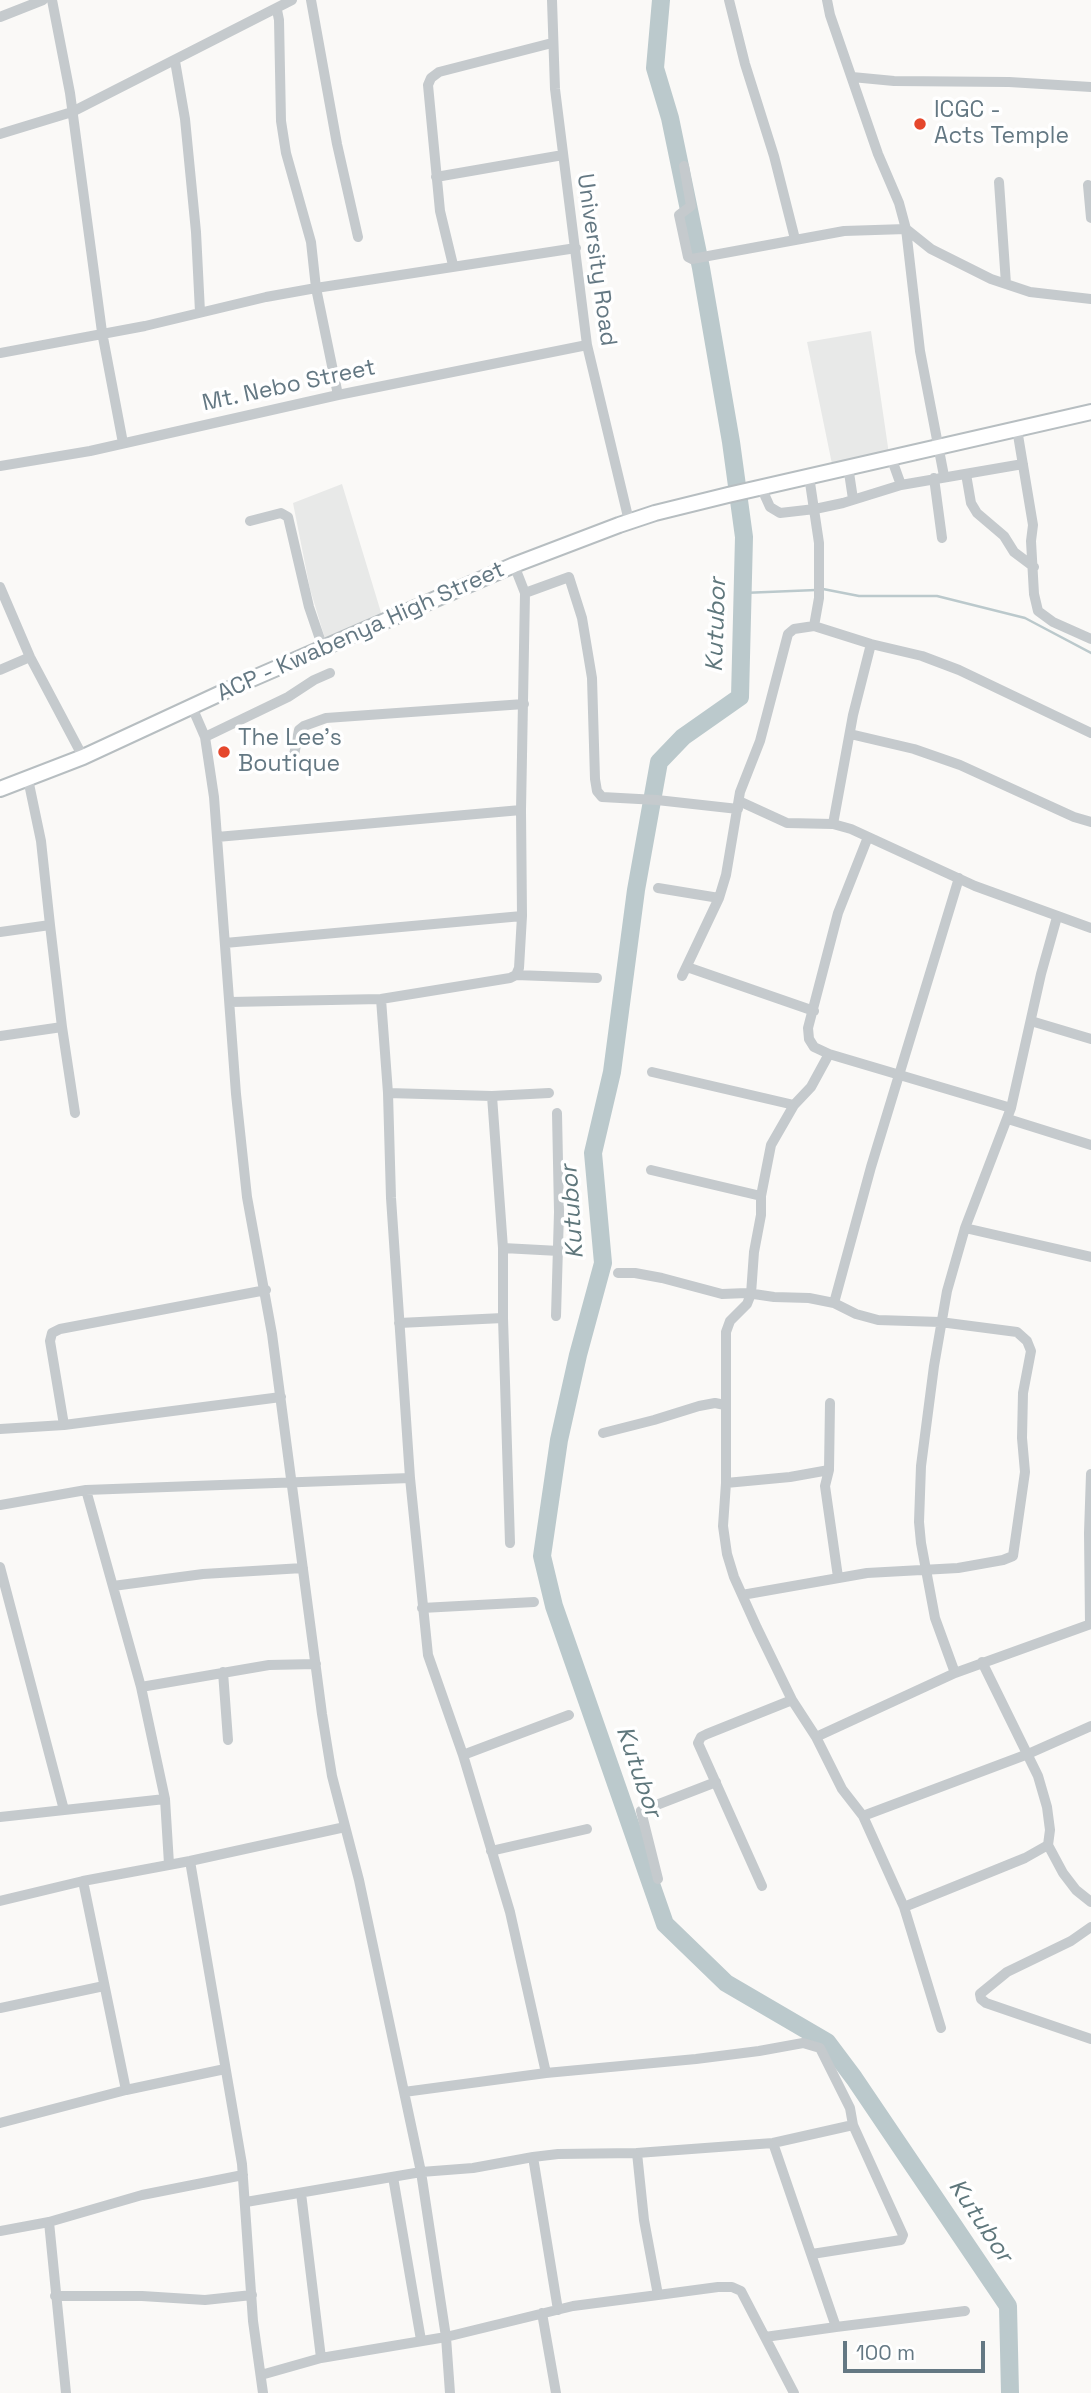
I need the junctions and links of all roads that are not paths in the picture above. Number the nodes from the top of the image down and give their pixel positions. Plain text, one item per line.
1 (43, 0) edge
2 (52, 0) edge
3 (292, 0) edge
4 (312, 0) edge
5 (552, 0) edge
6 (729, 0) edge
7 (827, 0) edge
8 (277, 9) junction
9 (0, 17) edge
10 (552, 43) junction
11 (175, 61) junction
12 (852, 77) junction
13 (1091, 87) edge
14 (72, 113) junction
15 (0, 134) edge
16 (563, 155) junction
17 (684, 166) dead end
18 (436, 177) junction
19 (999, 182) dead end
20 (1088, 185) dead end
21 (1091, 218) edge
22 (906, 229) junction
23 (358, 237) dead end
24 (795, 239) junction
25 (576, 248) junction
26 (453, 265) junction
27 (1006, 284) junction
28 (316, 288) junction
29 (1091, 299) edge
30 (200, 312) junction
31 (102, 332) junction
32 (587, 345) junction
33 (0, 353) edge
34 (338, 394) junction
35 (1091, 412) edge
36 (1017, 429) junction
37 (123, 443) junction
38 (937, 447) junction
39 (891, 457) junction
40 (1023, 464) junction
41 (848, 466) junction
42 (0, 467) edge
43 (967, 474) junction
44 (809, 476) junction
45 (939, 477) junction
46 (901, 485) junction
47 (754, 489) junction
48 (853, 499) junction
49 (815, 509) junction
50 (250, 522) dead end
51 (629, 522) junction
52 (942, 538) dead end
53 (514, 565) junction
54 (1034, 567) junction
55 (0, 587) edge
56 (526, 593) junction
57 (814, 626) junction
58 (1091, 639) edge
59 (871, 644) junction
60 (323, 648) junction
61 (30, 657) junction
62 (0, 670) edge
63 (330, 673) dead end
64 (524, 704) junction
65 (192, 707) junction
66 (1091, 733) edge
67 (850, 734) junction
68 (205, 737) junction
69 (294, 755) dead end
70 (83, 757) junction
71 (28, 779) junction
72 (0, 789) edge
73 (738, 805) junction
74 (521, 810) junction
75 (1091, 822) edge
76 (833, 824) junction
77 (218, 837) junction
78 (869, 837) junction
79 (960, 878) junction
80 (658, 888) dead end
81 (719, 898) junction
82 (522, 916) junction
83 (1057, 917) junction
84 (50, 925) junction
85 (1091, 928) edge
86 (0, 932) edge
87 (225, 943) junction
88 (516, 975) junction
89 (597, 978) dead end
90 (381, 999) junction
91 (230, 1002) junction
92 (814, 1011) junction
93 (1031, 1021) junction
94 (62, 1027) junction
95 (0, 1036) edge
96 (1091, 1039) edge
97 (829, 1054) junction
98 (652, 1072) dead end
99 (901, 1075) junction
100 (388, 1093) junction
101 (550, 1093) dead end
102 (492, 1096) junction
103 (794, 1105) junction
104 (75, 1113) dead end
105 (1009, 1113) junction
106 (557, 1114) dead end
107 (1091, 1144) edge
108 (650, 1170) dead end
109 (761, 1196) junction
110 (965, 1228) junction
111 (503, 1248) junction
112 (559, 1251) junction
113 (1091, 1256) edge
114 (618, 1273) dead end
115 (266, 1290) junction
116 (751, 1294) junction
117 (834, 1303) junction
118 (556, 1316) dead end
119 (503, 1318) junction
120 (940, 1322) junction
121 (399, 1323) junction
122 (281, 1397) junction
123 (830, 1403) dead end
124 (725, 1405) junction
125 (64, 1425) junction
126 (0, 1429) edge
127 (603, 1433) dead end
128 (829, 1470) junction
129 (1091, 1474) edge
130 (410, 1478) junction
131 (726, 1483) junction
132 (291, 1484) junction
133 (86, 1490) junction
134 (0, 1505) edge
135 (510, 1542) dead end
136 (0, 1567) edge
137 (303, 1568) junction
138 (926, 1568) junction
139 (838, 1577) junction
140 (113, 1586) junction
141 (742, 1595) junction
142 (534, 1602) dead end
143 (422, 1608) junction
144 (1090, 1624) edge
145 (982, 1662) junction
146 (316, 1664) junction
147 (223, 1672) junction
148 (955, 1673) junction
149 (141, 1688) junction
150 (792, 1700) junction
151 (569, 1715) dead end
152 (1091, 1726) edge
153 (816, 1737) junction
154 (228, 1740) dead end
155 (1028, 1754) junction
156 (463, 1755) junction
157 (716, 1782) junction
158 (165, 1799) junction
159 (64, 1810) junction
160 (863, 1816) junction
161 (0, 1817) edge
162 (345, 1827) junction
163 (587, 1829) dead end
164 (1048, 1845) junction
165 (491, 1850) junction
166 (190, 1861) junction
167 (169, 1864) junction
168 (658, 1879) dead end
169 (83, 1881) junction
170 (762, 1886) dead end
171 (0, 1901) edge
172 (1091, 1902) edge
173 (904, 1907) junction
174 (1091, 1927) edge
175 (104, 1986) junction
176 (0, 2008) edge
177 (942, 2028) dead end
178 (1091, 2039) edge
179 (225, 2069) junction
180 (546, 2073) junction
181 (126, 2090) junction
182 (404, 2092) junction
183 (0, 2123) edge
184 (853, 2125) junction
185 (773, 2143) junction
186 (638, 2153) junction
187 (533, 2157) junction
188 (421, 2172) junction
189 (243, 2175) junction
190 (393, 2177) junction
191 (301, 2193) junction
192 (246, 2202) junction
193 (49, 2222) junction
194 (0, 2231) edge
195 (813, 2255) junction
196 (252, 2295) junction
197 (658, 2295) junction
198 (55, 2296) junction
199 (558, 2310) junction
200 (965, 2311) dead end
201 (542, 2313) junction
202 (836, 2327) junction
203 (446, 2337) junction
204 (765, 2337) junction
205 (421, 2340) junction
206 (321, 2358) junction
207 (261, 2375) junction
208 (66, 2393) edge
209 (263, 2393) edge
210 (450, 2393) edge
211 (556, 2393) edge
212 (794, 2393) edge

1 - 9 street
2 - 14 street
3 - 8 street
4 - 23 street
5 - 10 street, University Road
6 - 24 street
7 - 12 street
8 - 11 street
8 - 28 street
10 - 16 street, University Road
10 - 18 street
11 - 14 street
11 - 30 street
12 - 13 street
12 - 22 street
14 - 15 street
14 - 31 street
16 - 18 street
16 - 25 street, University Road
17 - 24 street
18 - 26 street
19 - 27 street
20 - 21 street
22 - 24 street
22 - 27 street
22 - 38 street
25 - 26 street
25 - 32 street, University Road
26 - 28 street
27 - 29 street
28 - 30 street
28 - 34 street
30 - 31 street
31 - 33 street
31 - 37 street
32 - 34 street, Mt. Nebo Street
32 - 51 street, University Road
34 - 37 street, Mt. Nebo Street
35 - 36 main road, ACP - Kwabenya High Street
36 - 38 main road, ACP - Kwabenya High Street
36 - 40 street
37 - 42 street, Mt. Nebo Street
38 - 39 main road, ACP - Kwabenya High Street
38 - 45 street
39 - 41 main road, ACP - Kwabenya High Street
39 - 46 street
40 - 43 street
40 - 54 street
41 - 44 main road, ACP - Kwabenya High Street
41 - 48 street
43 - 45 street
43 - 54 street
44 - 47 main road, ACP - Kwabenya High Street
44 - 49 street
45 - 46 street
45 - 52 street
46 - 48 street
47 - 49 street
47 - 51 main road, ACP - Kwabenya High Street
48 - 49 street
49 - 57 street
50 - 60 street
51 - 53 main road, ACP - Kwabenya High Street
53 - 56 street
53 - 60 main road, ACP - Kwabenya High Street
54 - 58 street
55 - 61 street
56 - 64 street
56 - 73 street
57 - 59 street
57 - 73 street
59 - 66 street
59 - 67 street
60 - 65 main road, ACP - Kwabenya High Street
61 - 62 street
61 - 70 street
63 - 68 street
64 - 69 street
64 - 74 street
65 - 68 street
65 - 70 main road, ACP - Kwabenya High Street
67 - 75 street
67 - 76 street
68 - 77 street
70 - 71 main road, ACP - Kwabenya High Street
71 - 72 main road, ACP - Kwabenya High Street
71 - 84 street
73 - 76 street
73 - 81 street
74 - 77 street
74 - 82 street
76 - 78 street
77 - 87 street
78 - 79 street
78 - 92 street
79 - 83 street
79 - 99 street
80 - 81 street
81 - 92 street
82 - 87 street
82 - 88 street
83 - 85 street
83 - 93 street
84 - 86 street
84 - 94 street
87 - 91 street
88 - 89 street
88 - 90 street
90 - 91 street
90 - 100 street
91 - 115 street
92 - 97 street
93 - 96 street
93 - 105 street
94 - 95 street
94 - 104 street
97 - 99 street
97 - 103 street
98 - 103 street
99 - 105 street
99 - 117 street
100 - 102 street
100 - 121 street
101 - 102 street
102 - 111 street
103 - 109 street
105 - 107 street
105 - 110 street
106 - 112 street
108 - 109 street
109 - 116 street
110 - 113 street
110 - 120 street
111 - 112 street
111 - 119 street
112 - 118 street
114 - 116 street
115 - 122 street
115 - 125 street
116 - 117 street
116 - 124 street
117 - 120 street
119 - 121 street
119 - 135 street
120 - 138 street
120 - 138 street
121 - 130 street
122 - 125 street
122 - 132 street
123 - 128 street
124 - 127 street
124 - 131 street
125 - 126 street
128 - 131 street
128 - 139 street
129 - 144 street
130 - 132 street
130 - 143 street
131 - 141 street
132 - 133 street
132 - 137 street
133 - 134 street
133 - 140 street
136 - 159 street
137 - 140 street
137 - 146 street
138 - 139 street
138 - 148 street
139 - 141 street
140 - 149 street
141 - 150 street
142 - 143 street
143 - 156 street
144 - 145 street
145 - 148 street
145 - 155 street
146 - 147 street
146 - 162 street
147 - 149 street
147 - 154 street
148 - 153 street
149 - 158 street
150 - 153 street
150 - 157 street
151 - 156 street
152 - 155 street
153 - 160 street
155 - 160 street
155 - 164 street
156 - 165 street
157 - 168 street
157 - 170 street
158 - 159 street
158 - 167 street
159 - 161 street
160 - 173 street
162 - 166 street
162 - 182 street
163 - 165 street
164 - 172 street
164 - 173 street
165 - 180 street
166 - 167 street
166 - 179 street
167 - 169 street
169 - 171 street
169 - 175 street
173 - 177 street
174 - 178 street
175 - 176 street
175 - 181 street
179 - 181 street
179 - 189 street
180 - 182 street
180 - 184 street
181 - 183 street
182 - 188 street
184 - 185 street
184 - 195 street
185 - 186 street
185 - 195 street
186 - 187 street
186 - 197 street
187 - 188 street
187 - 199 street
188 - 190 street
188 - 203 street
189 - 192 street
189 - 193 street
190 - 191 street
190 - 205 street
191 - 192 street
191 - 206 street
192 - 196 street
193 - 194 street
193 - 198 street
195 - 202 street
196 - 198 street
196 - 207 street
197 - 199 street
197 - 204 street
198 - 208 street
199 - 201 street
200 - 202 street
201 - 203 street
201 - 211 street
202 - 204 street
203 - 205 street
203 - 210 street
204 - 212 street
205 - 206 street
206 - 207 street
207 - 209 street

